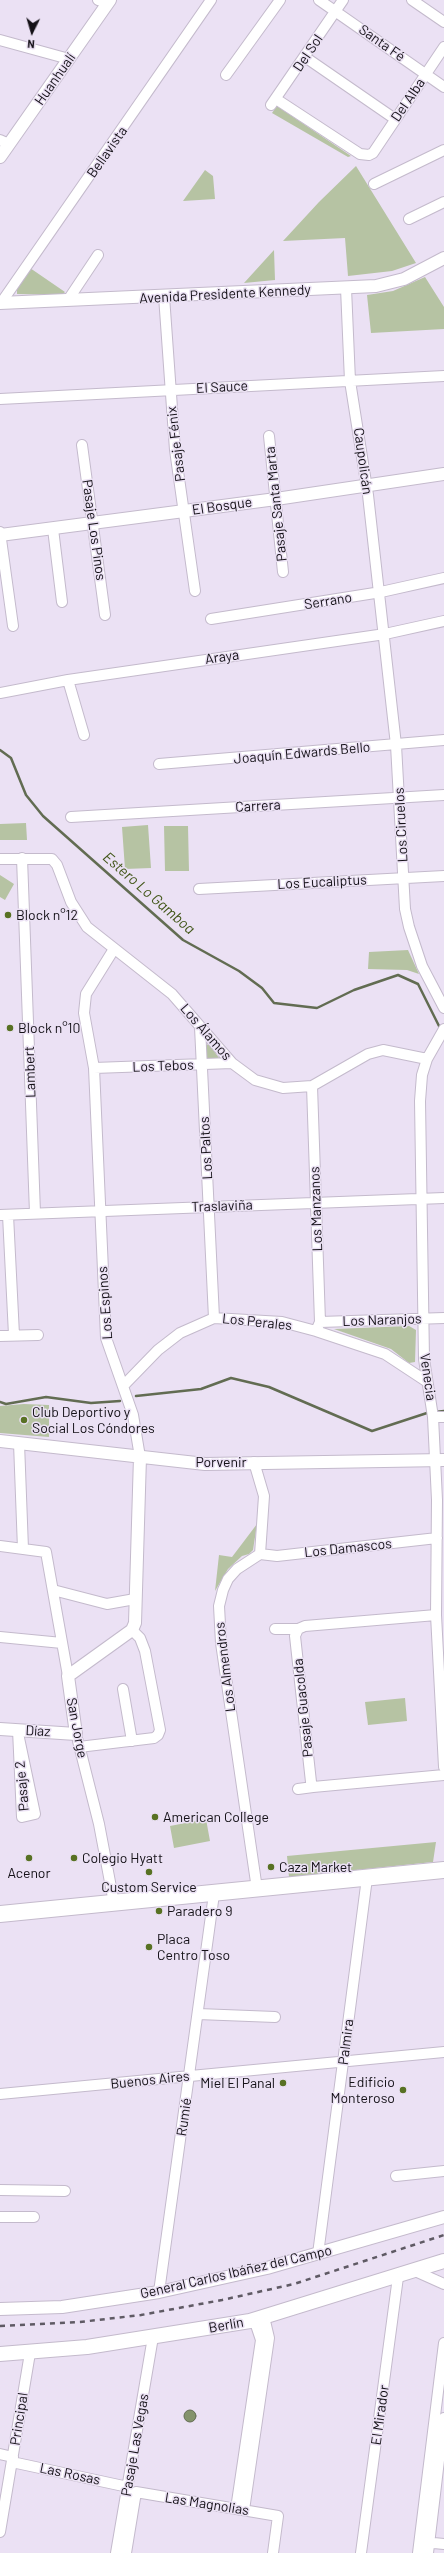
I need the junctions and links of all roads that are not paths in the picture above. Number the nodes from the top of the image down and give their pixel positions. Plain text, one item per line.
1 (211, 0) edge
2 (280, 0) edge
3 (319, 0) edge
4 (343, 0) edge
5 (412, 0) edge
6 (105, 1) edge
7 (336, 11) junction
8 (444, 22) edge
9 (0, 40) edge
10 (444, 47) edge
11 (305, 57) junction
12 (69, 59) junction
13 (426, 74) junction
14 (226, 75) dead end
15 (444, 87) edge
16 (395, 119) junction
17 (5, 142) edge
18 (444, 150) edge
19 (372, 153) joint
20 (0, 157) edge
21 (374, 184) dead end
22 (444, 202) edge
23 (409, 219) dead end
24 (98, 255) dead end
25 (444, 258) edge
26 (346, 288) junction
27 (164, 296) junction
28 (68, 300) junction
29 (0, 303) edge
30 (444, 376) edge
31 (350, 381) junction
32 (170, 390) junction
33 (0, 398) edge
34 (269, 436) dead end
35 (82, 445) dead end
36 (444, 474) edge
37 (367, 486) junction
38 (276, 499) junction
39 (185, 511) junction
40 (94, 524) junction
41 (53, 529) junction
42 (0, 532) edge
43 (0, 535) edge
44 (283, 572) dead end
45 (444, 578) edge
46 (194, 591) dead end
47 (381, 592) junction
48 (62, 602) dead end
49 (105, 615) dead end
50 (211, 619) dead end
51 (444, 621) edge
52 (13, 626) dead end
53 (385, 634) junction
54 (68, 680) junction
55 (0, 693) edge
56 (84, 735) dead end
57 (444, 740) edge
58 (396, 745) junction
59 (159, 764) dead end
60 (444, 795) edge
61 (400, 798) junction
62 (72, 818) dead end
63 (22, 858) junction
64 (0, 859) edge
65 (444, 876) edge
66 (404, 878) junction
67 (199, 888) dead end
68 (114, 949) junction
69 (444, 1008) edge
70 (200, 1027) junction
71 (441, 1033) edge
72 (427, 1059) junction
73 (232, 1063) junction
74 (202, 1065) junction
75 (94, 1068) junction
76 (312, 1086) junction
77 (444, 1198) edge
78 (421, 1200) junction
79 (317, 1203) junction
80 (208, 1206) junction
81 (100, 1210) junction
82 (35, 1213) junction
83 (4, 1215) edge
84 (214, 1318) junction
85 (423, 1318) junction
86 (444, 1318) edge
87 (318, 1327) junction
88 (14, 1335) junction
89 (38, 1335) dead end
90 (0, 1336) edge
91 (426, 1381) junction
92 (124, 1385) junction
93 (439, 1417) edge
94 (0, 1441) edge
95 (19, 1443) junction
96 (140, 1457) junction
97 (440, 1460) edge
98 (254, 1462) junction
99 (437, 1538) junction
100 (0, 1546) edge
101 (23, 1549) junction
102 (260, 1554) junction
103 (53, 1590) junction
104 (135, 1599) junction
105 (436, 1615) junction
106 (274, 1629) dead end
107 (298, 1629) junction
108 (132, 1630) junction
109 (0, 1637) edge
110 (62, 1643) junction
111 (68, 1676) junction
112 (123, 1689) dead end
113 (0, 1729) edge
114 (18, 1734) junction
115 (76, 1734) junction
116 (132, 1741) junction
117 (79, 1747) junction
118 (444, 1767) edge
119 (444, 1775) edge
120 (313, 1787) junction
121 (298, 1789) dead end
122 (444, 1870) edge
123 (367, 1878) junction
124 (257, 1889) junction
125 (214, 1894) junction
126 (114, 1903) junction
127 (0, 1914) edge
128 (198, 2014) junction
129 (275, 2017) dead end
130 (444, 2052) edge
131 (344, 2060) junction
132 (190, 2076) junction
133 (0, 2094) edge
134 (444, 2171) edge
135 (396, 2176) dead end
136 (0, 2190) edge
137 (65, 2191) dead end
138 (444, 2216) edge
139 (0, 2217) edge
140 (34, 2217) dead end
141 (318, 2254) junction
142 (444, 2262) edge
143 (415, 2271) junction
144 (398, 2277) junction
145 (444, 2284) edge
146 (160, 2292) junction
147 (0, 2309) edge
148 (259, 2318) junction
149 (153, 2337) junction
150 (444, 2343) edge
151 (30, 2353) junction
152 (0, 2354) edge
153 (442, 2372) edge
154 (444, 2418) edge
155 (440, 2431) edge
156 (0, 2454) edge
157 (12, 2459) junction
158 (132, 2490) junction
159 (240, 2509) junction
160 (1, 2518) edge
161 (0, 2532) edge
162 (425, 2542) junction
163 (444, 2544) edge
164 (116, 2553) edge
165 (126, 2553) edge
166 (273, 2553) edge
167 (361, 2553) edge
168 (418, 2553) edge
169 (428, 2553) edge

1 - 29 street, Bellavista
2 - 14 street
3 - 7 street, Santa Fé
4 - 7 street, Del Sol
5 - 8 street
6 - 12 street, Huanhualí
7 - 11 street, Del Sol
7 - 13 street, Santa Fé
9 - 12 street
10 - 13 street, Del Alba
11 - 16 street
11 - 19 street, Del Sol
12 - 17 street, Huanhualí
13 - 15 street, Santa Fé
13 - 16 street, Del Alba
16 - 19 street, Del Alba
17 - 20 street, Huanhualí
18 - 21 street
22 - 23 street
24 - 28 street
25 - 26 street, Avenida Presidente Kennedy
26 - 27 street, Avenida Presidente Kennedy
26 - 31 street, Caupolicán
27 - 28 street, Avenida Presidente Kennedy
27 - 32 street, Pasaje Fénix
28 - 29 street, Avenida Presidente Kennedy
30 - 31 street, El Sauce
31 - 32 street, El Sauce
31 - 37 street, Caupolicán
32 - 33 street, El Sauce
32 - 39 street, Pasaje Fénix
34 - 38 street, Pasaje Santa Marta
35 - 40 street, Pasaje Los Pinos
36 - 37 street, El Bosque
37 - 38 street, El Bosque
37 - 47 street, Caupolicán
38 - 39 street, El Bosque
38 - 44 street, Pasaje Santa Marta
39 - 40 street, El Bosque
39 - 46 street, Pasaje Fénix
40 - 41 street, El Bosque
40 - 49 street, Pasaje Los Pinos
41 - 43 street, El Bosque
41 - 48 street
42 - 43 street
43 - 52 street
45 - 47 street, Serrano
47 - 50 street, Serrano
47 - 53 street, Caupolicán
51 - 53 street, Araya
53 - 54 street, Araya
53 - 58 street, Los Ciruelos
54 - 55 street, Araya
54 - 56 street
57 - 58 street, Joaquín Edwards Bello
58 - 59 street, Joaquín Edwards Bello
58 - 61 street, Los Ciruelos
60 - 61 street, Carrera
61 - 62 street, Carrera
61 - 66 street, Los Ciruelos
63 - 64 street, Los Álamos
63 - 68 street, Los Álamos
63 - 82 street, Lambert
65 - 66 street, Los Eucaliptus
66 - 67 street, Los Eucaliptus
66 - 69 street, Los Ciruelos
68 - 70 street, Los Álamos
68 - 75 street, Los Espinos
70 - 73 street, Los Álamos
70 - 74 street, Los Paltos
71 - 72 street
72 - 76 street, Los Álamos
72 - 78 street, Venecia
73 - 74 street, Los Tebos
73 - 76 street, Los Álamos
74 - 75 street, Los Tebos
74 - 80 street, Los Paltos
75 - 81 street, Los Espinos
76 - 79 street, Los Manzanos
77 - 78 street, Traslaviña
78 - 79 street, Traslaviña
78 - 85 street, Venecia
79 - 80 street, Traslaviña
79 - 87 street, Los Manzanos
80 - 81 street, Traslaviña
80 - 84 street, Los Paltos
81 - 82 street, Traslaviña
81 - 92 street, Los Espinos
82 - 83 street, Traslaviña
83 - 88 street
84 - 87 street, Los Perales
84 - 92 street, Los Perales
85 - 86 street, Los Naranjos
85 - 87 street, Los Naranjos
85 - 91 street, Venecia
87 - 91 street, Los Perales
88 - 89 street
88 - 90 street
91 - 93 street, Venecia
92 - 96 street, Los Espinos
93 - 97 street, Venecia
94 - 95 street, Porvenir
95 - 96 street, Porvenir
95 - 101 street
96 - 98 street, Porvenir
96 - 104 street, Los Espinos
97 - 98 street, Porvenir
97 - 99 street, Venecia
98 - 102 street
99 - 102 street, Los Damascos
99 - 105 street, Venecia
100 - 101 street
101 - 103 street, San Jorge
102 - 124 street, Los Almendros
103 - 104 street
103 - 110 street, San Jorge
104 - 108 street, Los Espinos
105 - 107 street
105 - 118 street, Venecia
106 - 107 street
107 - 120 street, Pasaje Guacolda
108 - 111 street
108 - 116 street
109 - 110 street
110 - 111 street, San Jorge
111 - 115 street, San Jorge
112 - 116 street
113 - 114 street, Díaz
114 - 114 street, Pasaje 2
114 - 115 street, Díaz
115 - 117 street, San Jorge
116 - 117 street
117 - 126 street, San Jorge
119 - 120 street
120 - 121 street
122 - 123 main road
123 - 124 main road
123 - 131 street, Palmira
124 - 125 main road
125 - 126 main road
125 - 128 street, Rumié
126 - 127 main road
128 - 129 street
128 - 132 street, Rumié
130 - 131 street, Buenos Aires
131 - 132 street, Buenos Aires
131 - 141 street, Palmira
132 - 133 street, Buenos Aires
132 - 146 street, Rumié
134 - 135 street
136 - 137 street
138 - 141 street, General Carlos Ibáñez del Campo
139 - 140 street
141 - 146 street, General Carlos Ibáñez del Campo
142 - 143 main road, Berlín
143 - 144 main road, Berlín
143 - 145 street
144 - 148 main road, Berlín
144 - 167 street, El Mirador
146 - 147 street, General Carlos Ibáñez del Campo
148 - 149 main road, Berlín
148 - 159 street
149 - 151 main road, Berlín
149 - 158 street, Pasaje Las Vegas
150 - 153 street
151 - 152 main road, Berlín
151 - 157 street, Principal
153 - 155 street
154 - 155 street
155 - 162 street
156 - 157 street, Las Rosas
157 - 158 street, Las Rosas
157 - 160 street, Principal
158 - 159 street, Las Magnolias
158 - 164 street, Pasaje Las Vegas
158 - 165 street
159 - 166 street, Las Magnolias
160 - 161 street, Principal
162 - 163 street
162 - 168 street
162 - 169 street

